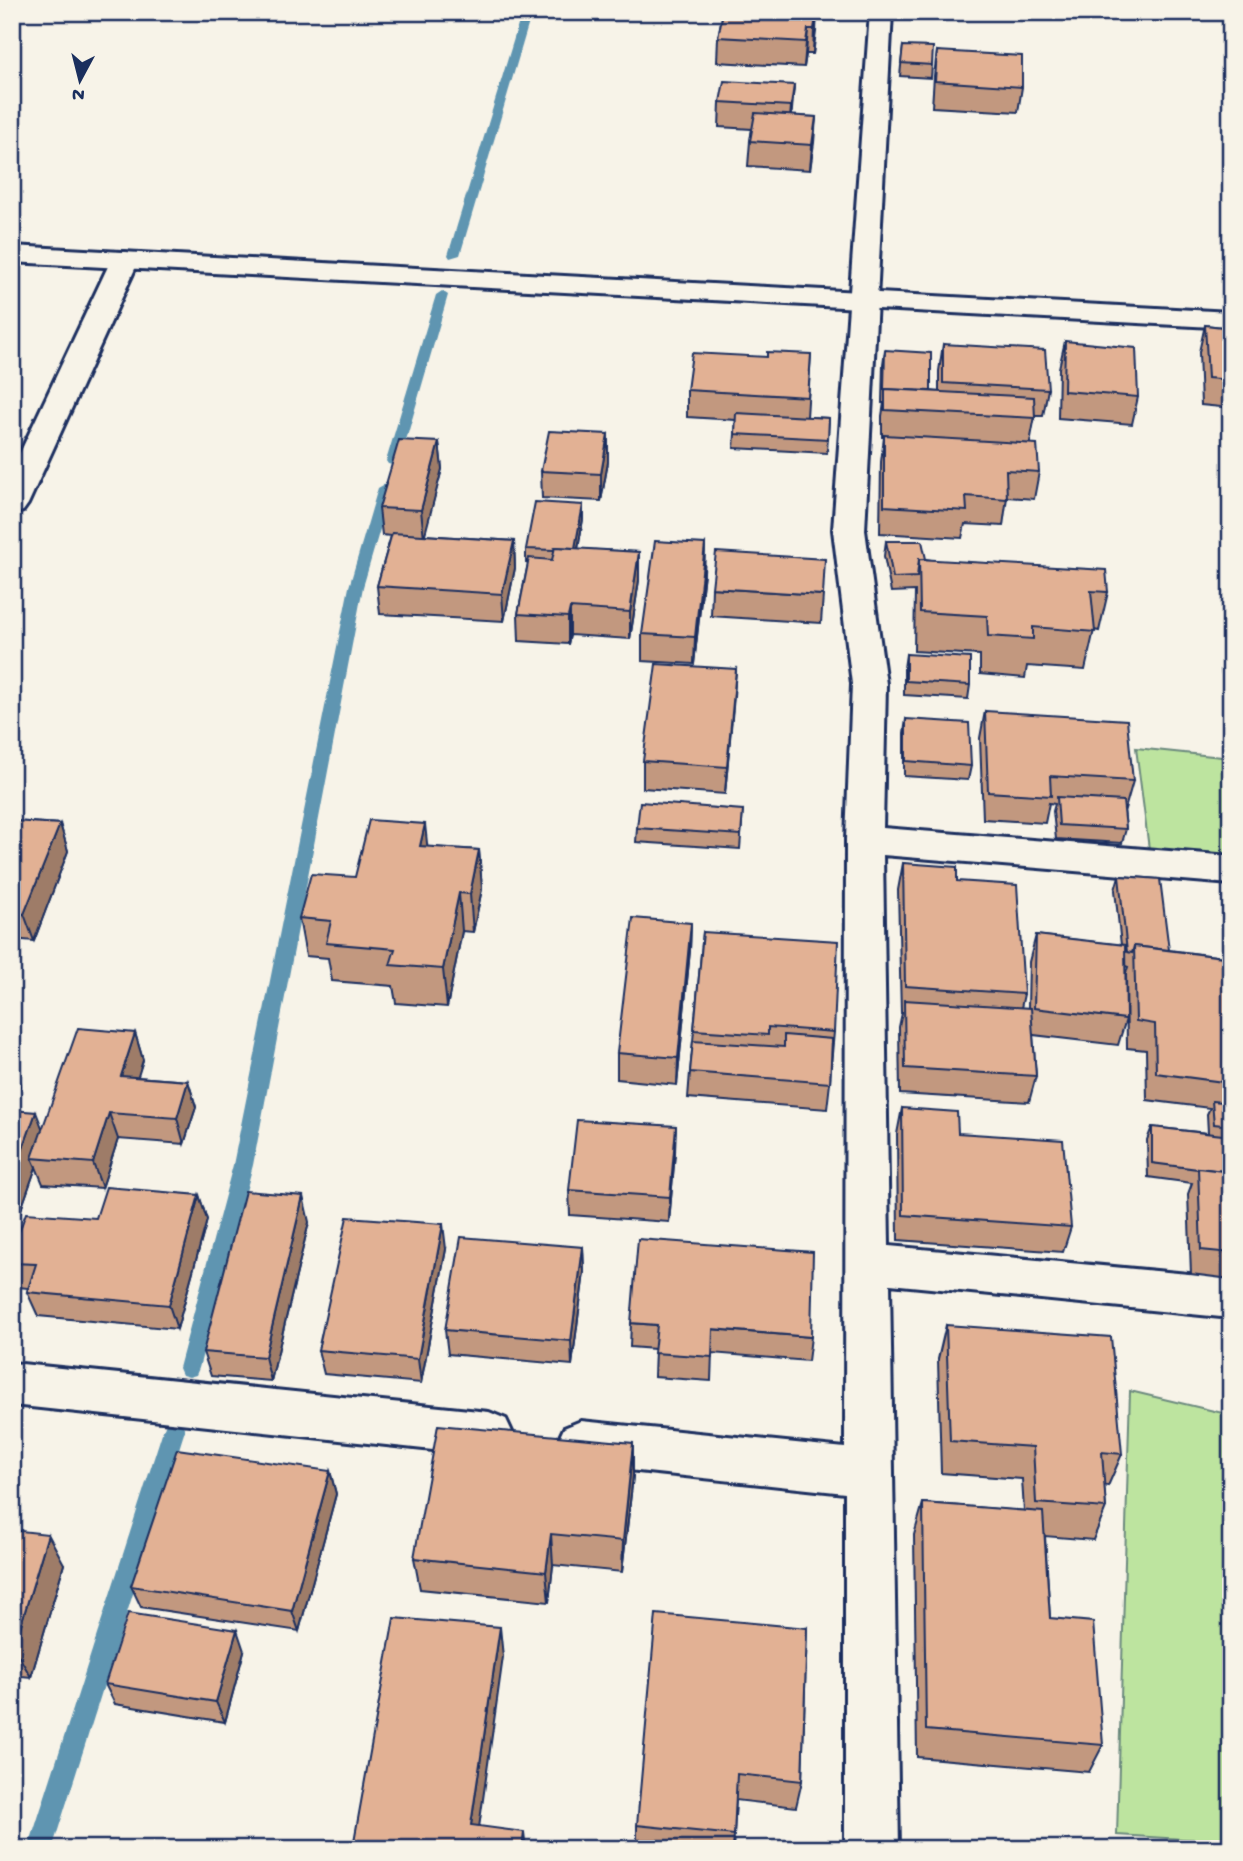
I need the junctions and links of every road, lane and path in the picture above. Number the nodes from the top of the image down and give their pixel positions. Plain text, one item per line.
1 (881, 12) edge
2 (12, 254) edge
3 (125, 260) junction
4 (862, 302) junction
5 (1231, 320) edge
6 (12, 504) edge
7 (864, 840) junction
8 (1231, 870) edge
9 (866, 1263) junction
10 (1231, 1298) edge
11 (12, 1384) edge
12 (867, 1473) junction
13 (872, 1849) edge

1 - 4 street
2 - 3 street
3 - 4 street
3 - 6 street
4 - 5 street
4 - 7 street
7 - 8 street
7 - 9 street
9 - 10 street
9 - 12 street
11 - 12 street
12 - 13 street

